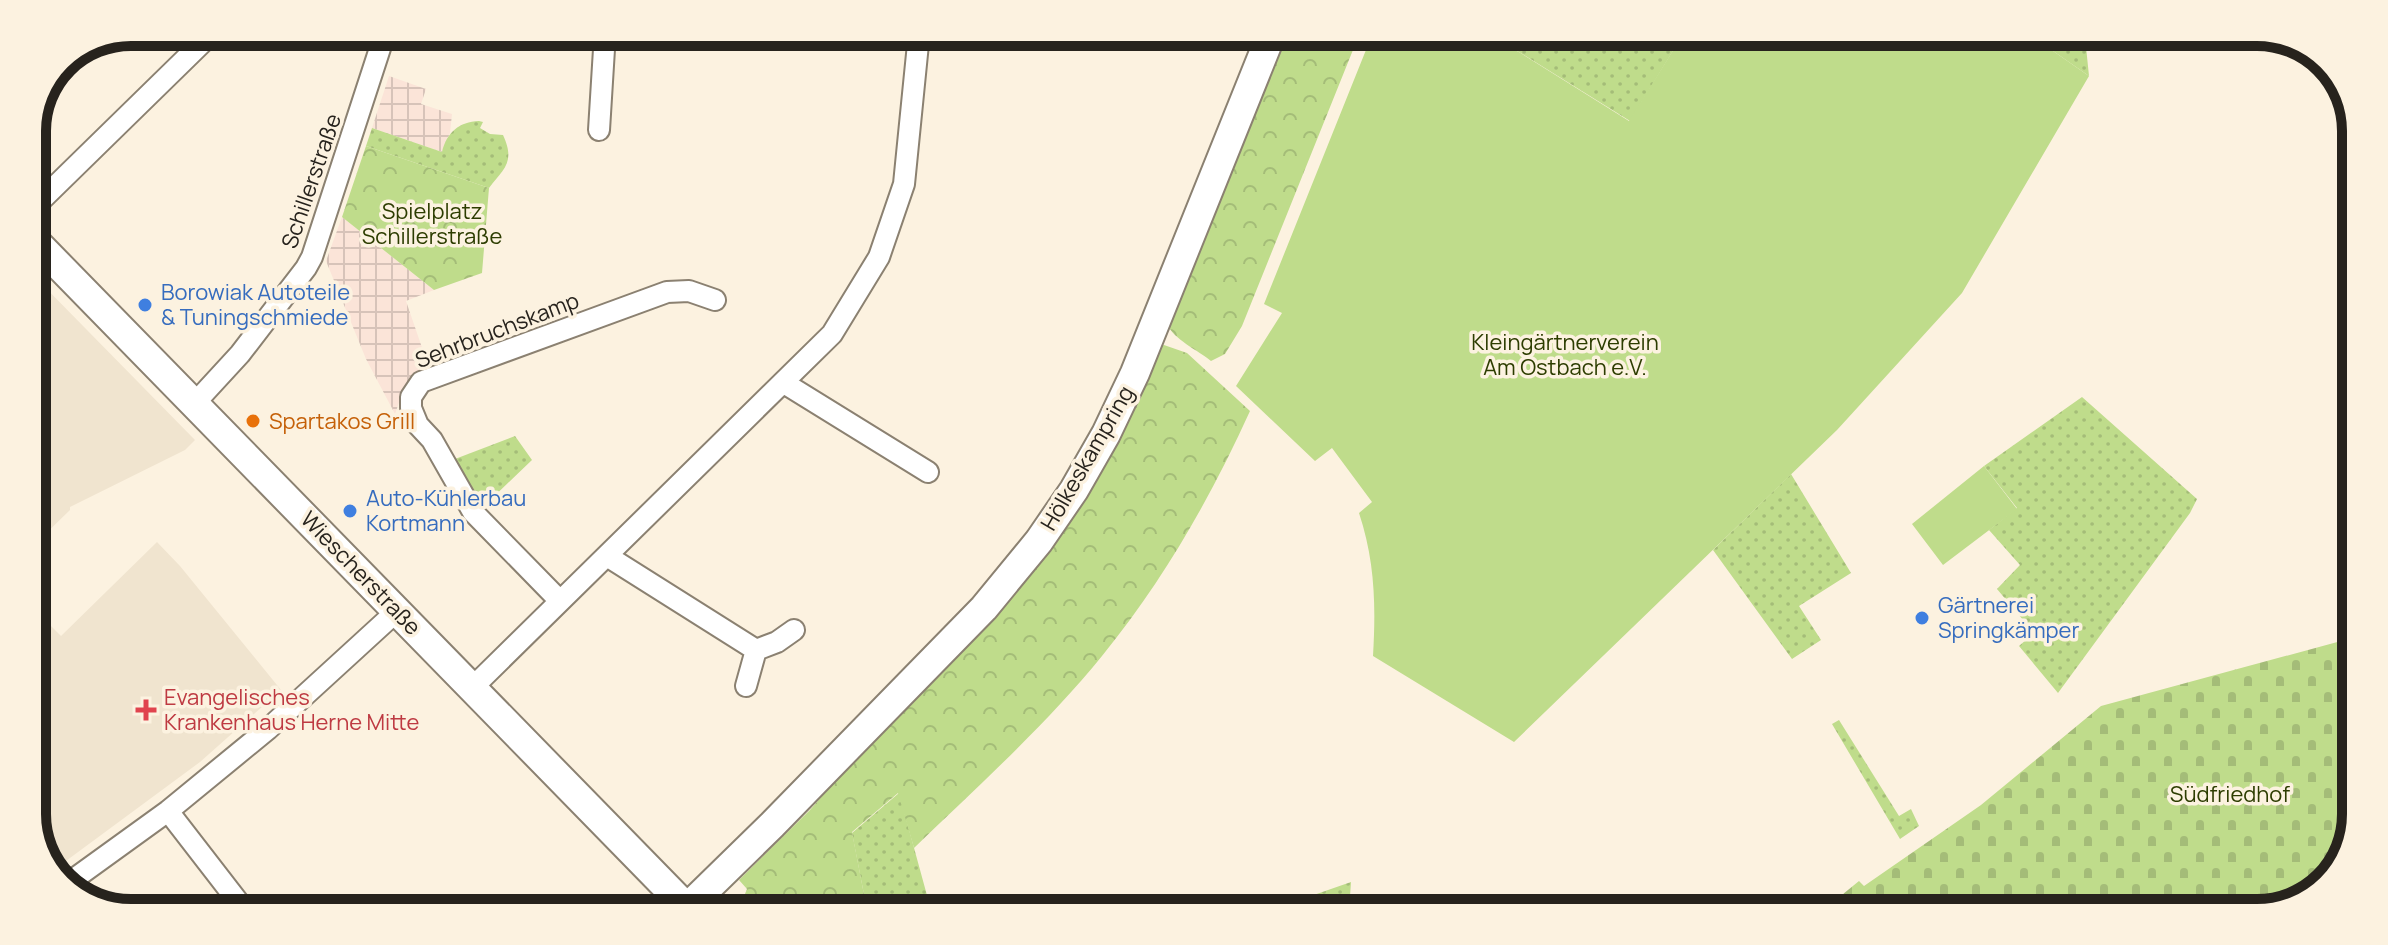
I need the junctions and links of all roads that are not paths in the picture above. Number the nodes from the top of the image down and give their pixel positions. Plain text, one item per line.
1 (199, 46) edge
2 (381, 46) edge
3 (604, 46) edge
4 (918, 46) edge
5 (1267, 46) edge
6 (599, 130) dead end
7 (46, 195) edge
8 (46, 252) edge
9 (715, 300) dead end
10 (784, 383) junction
11 (194, 404) junction
12 (928, 472) dead end
13 (607, 556) junction
14 (560, 601) junction
15 (397, 611) junction
16 (794, 630) dead end
17 (756, 650) junction
18 (746, 686) dead end
19 (473, 687) junction
20 (168, 811) junction
21 (75, 878) edge
22 (236, 899) edge
23 (677, 899) edge
24 (697, 899) edge

1 - 7 street
2 - 11 street, Schillerstraße
3 - 6 street
4 - 10 street
5 - 24 main road, Hölkeskampring
8 - 11 main road, Wiescherstraße
9 - 14 street, Sehrbruchskamp
10 - 12 street
10 - 13 street
11 - 15 main road, Wiescherstraße
13 - 14 street
13 - 17 street
14 - 19 street
15 - 19 main road, Wiescherstraße
15 - 20 street
16 - 17 street
17 - 18 street
19 - 23 main road, Wiescherstraße
20 - 21 street
20 - 22 street

